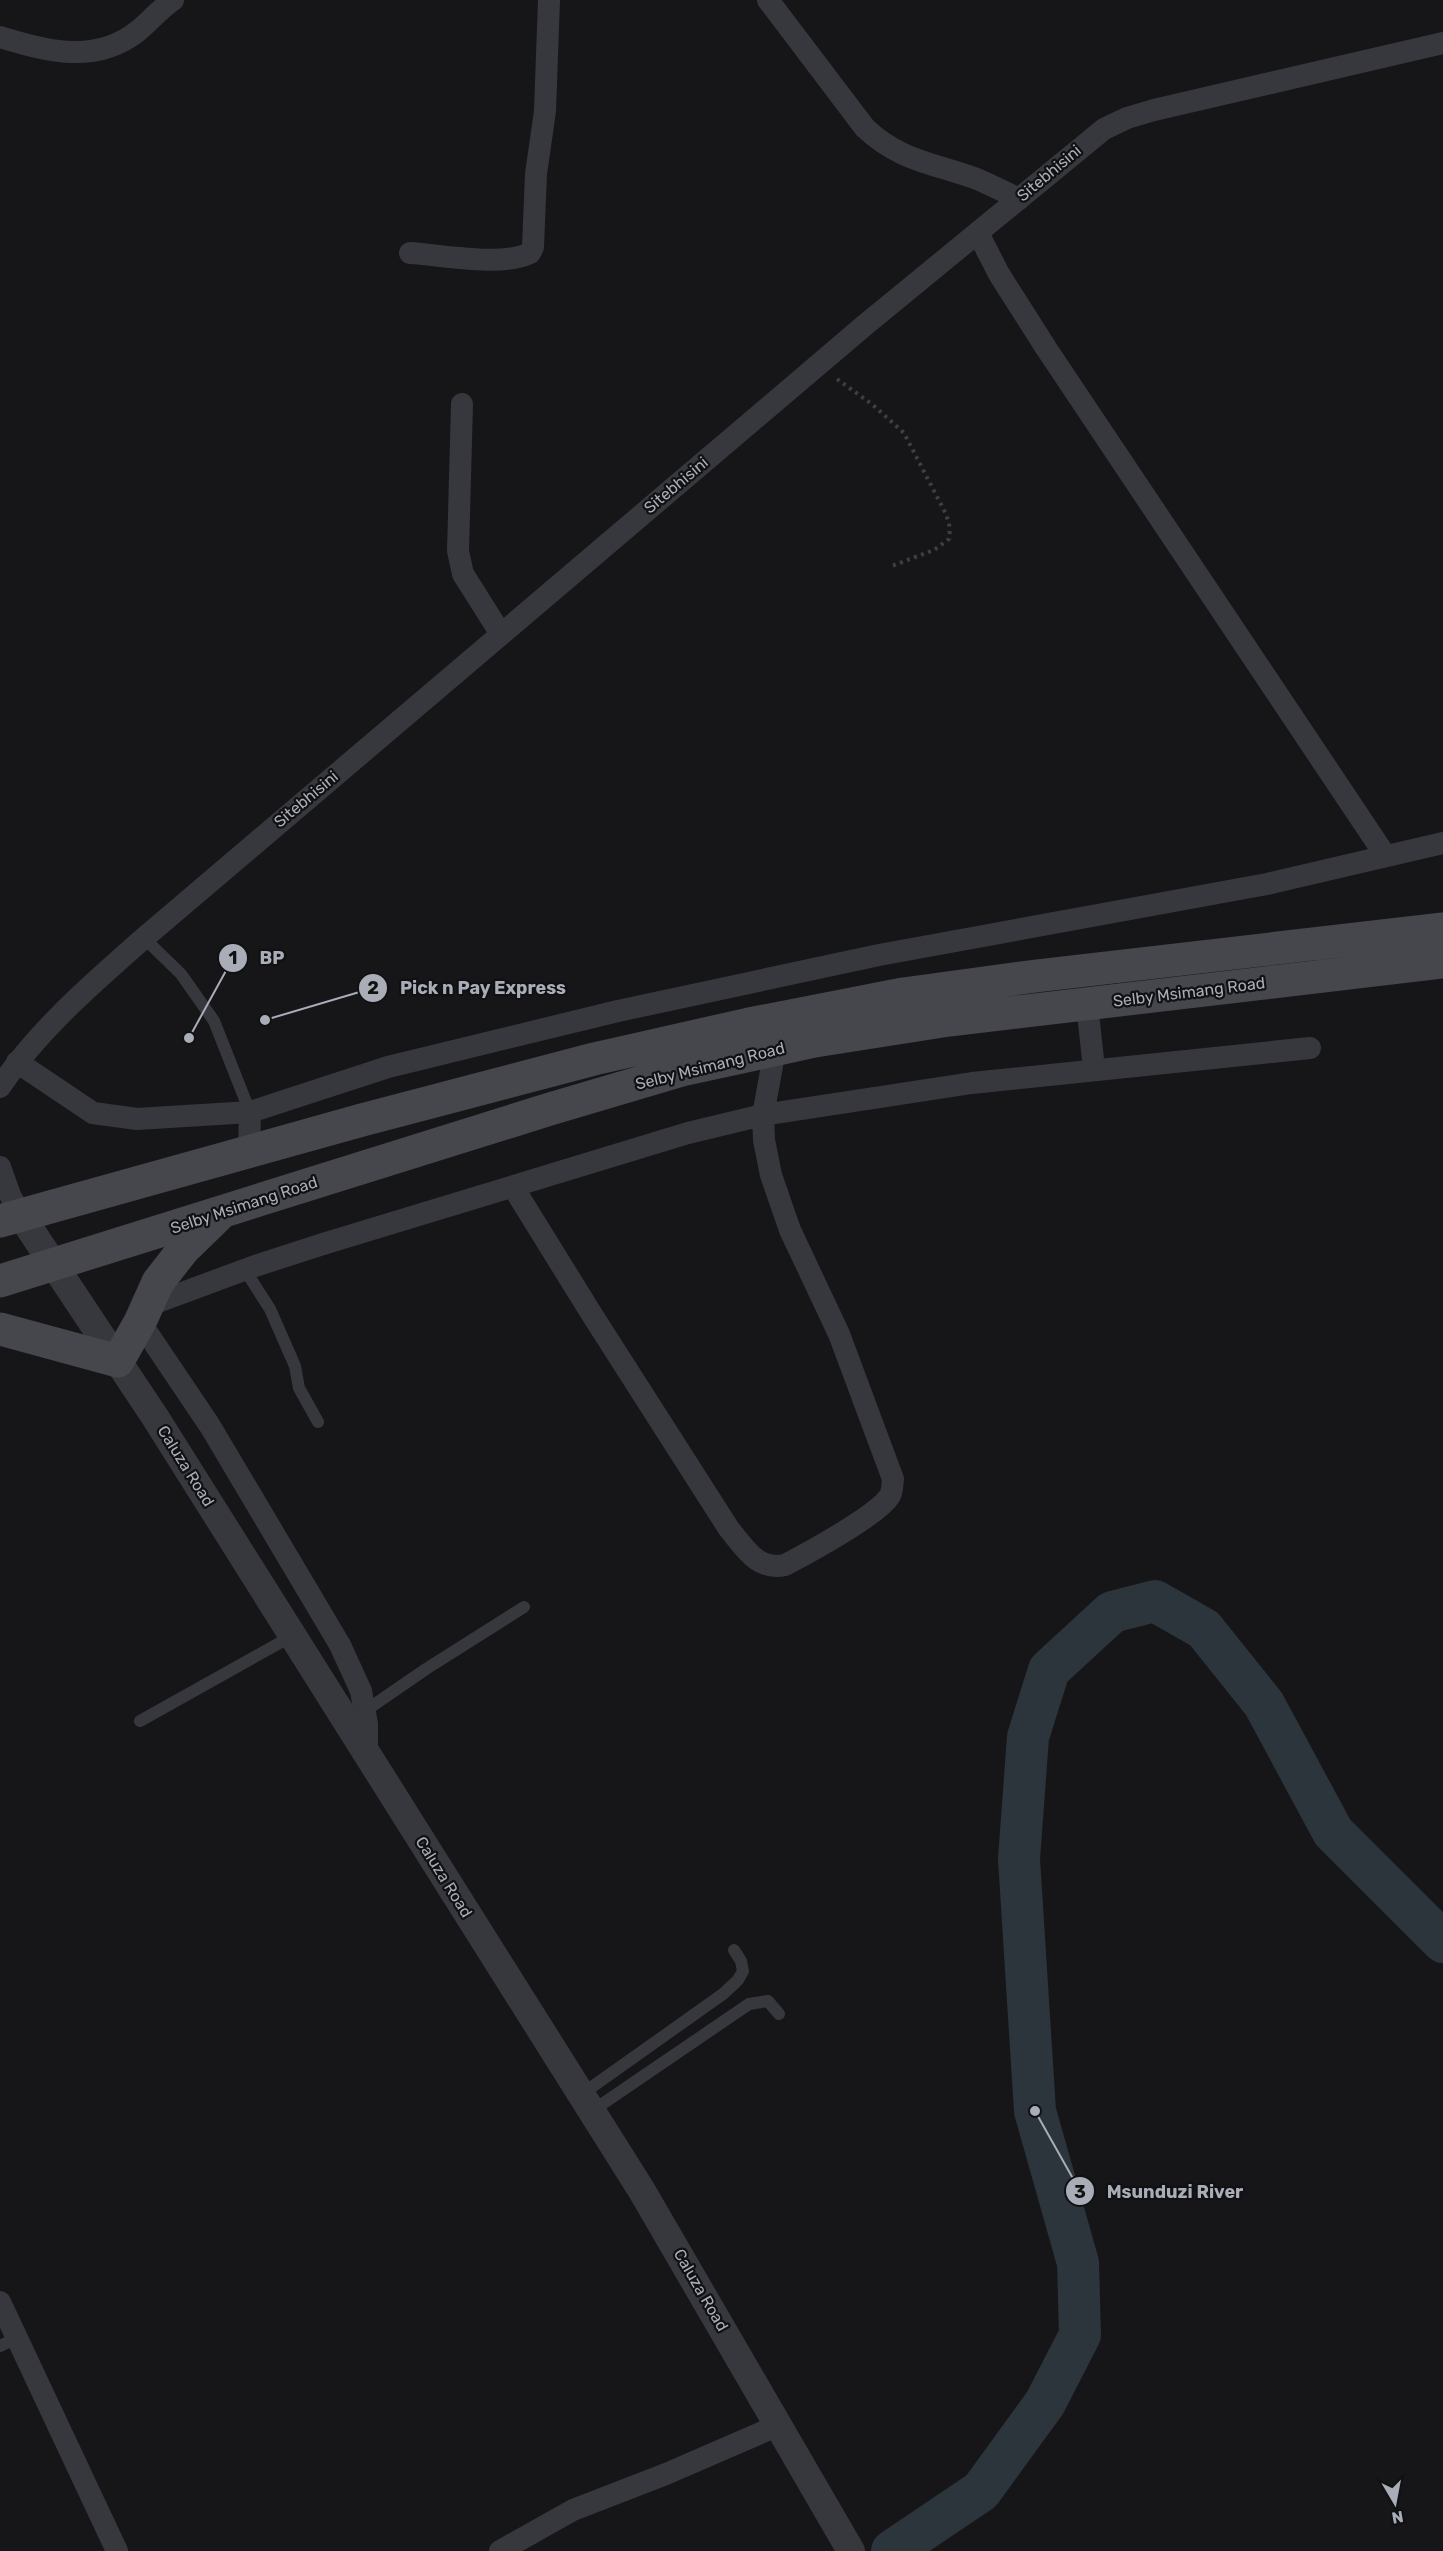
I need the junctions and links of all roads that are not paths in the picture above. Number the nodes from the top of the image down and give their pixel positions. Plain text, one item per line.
1 (173, 0) edge
2 (549, 0) edge
3 (768, 0) edge
4 (0, 37) edge
5 (1443, 43) edge
6 (1019, 199) junction
7 (978, 233) junction
8 (410, 253) dead end
9 (462, 404) dead end
10 (501, 634) junction
11 (1443, 843) edge
12 (1385, 855) junction
13 (1443, 929) edge
14 (144, 939) junction
15 (1443, 962) edge
16 (1087, 1004) junction
17 (1310, 1048) dead end
18 (775, 1050) junction
19 (17, 1062) junction
20 (1094, 1069) junction
21 (0, 1087) edge
22 (250, 1112) junction
23 (763, 1116) junction
24 (249, 1151) junction
25 (0, 1167) edge
26 (513, 1186) junction
27 (221, 1213) junction
28 (10, 1218) edge
29 (55, 1265) junction
30 (245, 1270) junction
31 (0, 1281) edge
32 (144, 1314) junction
33 (5, 1333) edge
34 (118, 1361) junction
35 (318, 1422) dead end
36 (524, 1607) dead end
37 (292, 1636) junction
38 (365, 1711) junction
39 (140, 1721) dead end
40 (367, 1755) junction
41 (734, 1950) dead end
42 (779, 2014) dead end
43 (587, 2103) junction
44 (0, 2302) edge
45 (8, 2342) edge
46 (779, 2425) junction
47 (117, 2551) edge
48 (500, 2551) edge
49 (851, 2551) edge

1 - 4 street
2 - 8 street
3 - 6 street
5 - 6 street, Sitebhisini
6 - 7 street, Sitebhisini
7 - 10 street, Sitebhisini
7 - 12 street
9 - 10 street
10 - 14 street, Sitebhisini
11 - 12 street
12 - 22 street
13 - 24 main road, Selby Msimang Road
14 - 19 street, Sitebhisini
14 - 22 lane
15 - 16 main road, Selby Msimang Road
16 - 18 main road, Selby Msimang Road
16 - 20 street
17 - 20 street
18 - 23 street
18 - 27 main road, Selby Msimang Road
19 - 21 street, Sitebhisini
19 - 22 street
20 - 23 street
22 - 24 street
23 - 26 street
23 - 26 street
24 - 28 main road, Selby Msimang Road
25 - 28 street
26 - 30 street
27 - 29 main road, Selby Msimang Road
27 - 32 main road
28 - 29 street, Caluza Road
29 - 31 main road, Selby Msimang Road
29 - 34 street, Caluza Road
30 - 32 street
30 - 35 lane
32 - 34 main road
32 - 38 street
33 - 34 main road
34 - 37 street, Caluza Road
36 - 38 lane
37 - 39 lane
37 - 40 street, Caluza Road
38 - 40 street
40 - 43 street, Caluza Road
41 - 43 lane
42 - 43 lane
43 - 46 street, Caluza Road
44 - 45 street
45 - 47 street
46 - 48 street
46 - 49 street, Caluza Road

